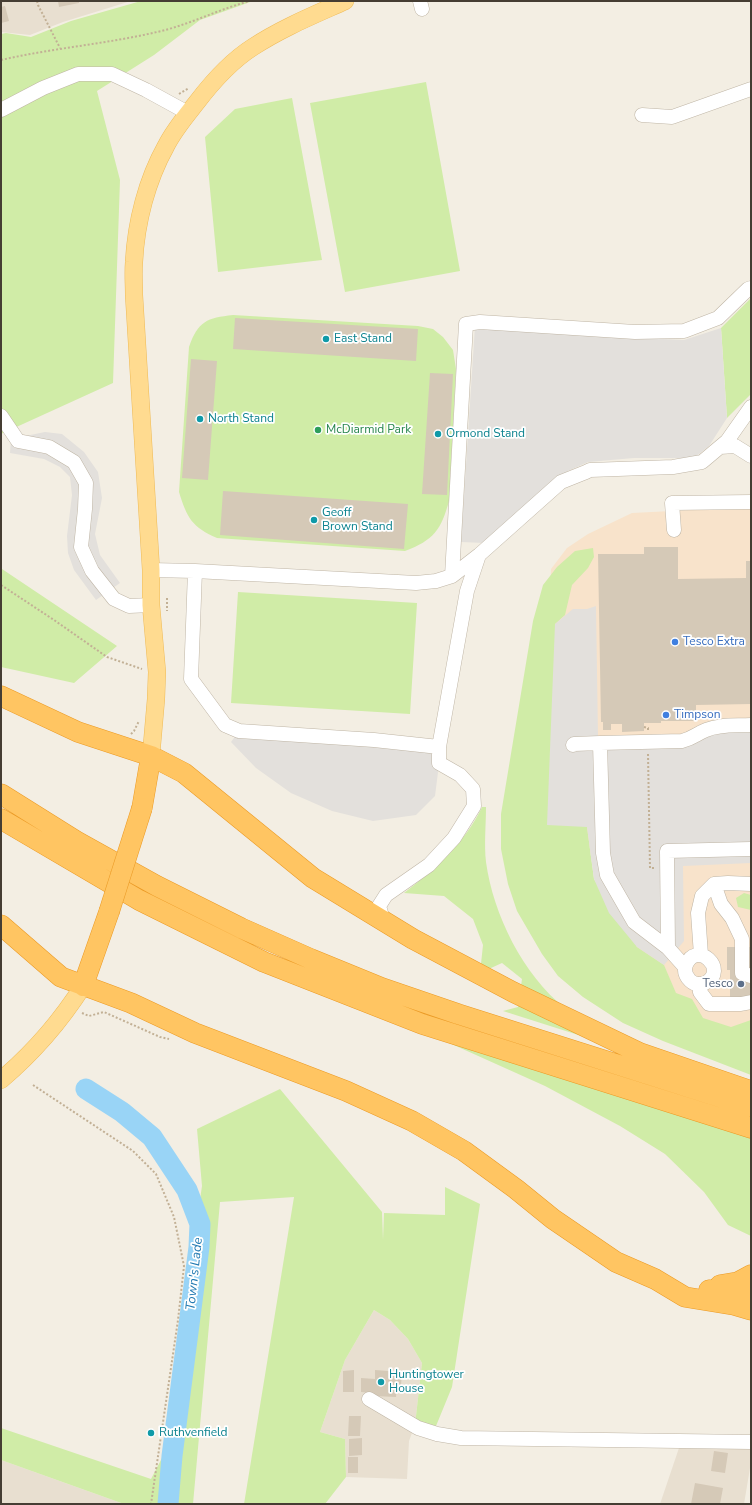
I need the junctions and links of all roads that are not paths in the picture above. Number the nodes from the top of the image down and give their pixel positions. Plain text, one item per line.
1 (345, 1) edge
2 (751, 89) edge
3 (1, 110) edge
4 (188, 113) junction
5 (642, 115) dead end
6 (751, 288) edge
7 (751, 407) edge
8 (1, 416) edge
9 (720, 447) junction
10 (751, 456) edge
11 (751, 502) edge
12 (674, 530) dead end
13 (478, 555) junction
14 (150, 570) junction
15 (195, 571) junction
16 (452, 576) junction
17 (151, 605) junction
18 (1, 696) edge
19 (751, 725) edge
20 (600, 743) junction
21 (573, 745) dead end
22 (439, 747) junction
23 (151, 756) junction
24 (1, 794) edge
25 (1, 819) edge
26 (751, 849) edge
27 (714, 884) junction
28 (751, 884) edge
29 (382, 920) junction
30 (1, 925) edge
31 (668, 948) junction
32 (701, 955) junction
33 (685, 967) junction
34 (751, 976) edge
35 (699, 984) junction
36 (83, 986) junction
37 (751, 1002) edge
38 (1, 1080) edge
39 (751, 1091) edge
40 (751, 1106) edge
41 (751, 1128) edge
42 (751, 1275) edge
43 (655, 1279) junction
44 (695, 1289) junction
45 (751, 1305) edge
46 (369, 1399) dead end
47 (751, 1442) edge

1 - 4 main road
2 - 5 lane
3 - 4 lane
4 - 14 main road
6 - 16 lane
7 - 9 lane
8 - 17 lane
9 - 10 lane
9 - 13 lane
11 - 12 lane
13 - 16 lane
13 - 22 lane
14 - 15 lane
14 - 17 main road
15 - 16 lane
15 - 22 lane
17 - 23 main road
18 - 23 highway
19 - 20 lane
20 - 21 lane
20 - 31 lane
22 - 29 lane
23 - 29 highway
23 - 36 highway, bridge
24 - 40 highway
25 - 41 highway
26 - 31 lane
27 - 28 lane
27 - 32 lane
27 - 34 lane
29 - 39 highway
30 - 36 highway
31 - 33 lane
32 - 33 lane
32 - 35 lane
33 - 35 lane
35 - 37 lane
36 - 38 main road
36 - 43 highway
42 - 44 highway
43 - 44 highway
43 - 45 highway
44 - 45 highway
46 - 47 lane

